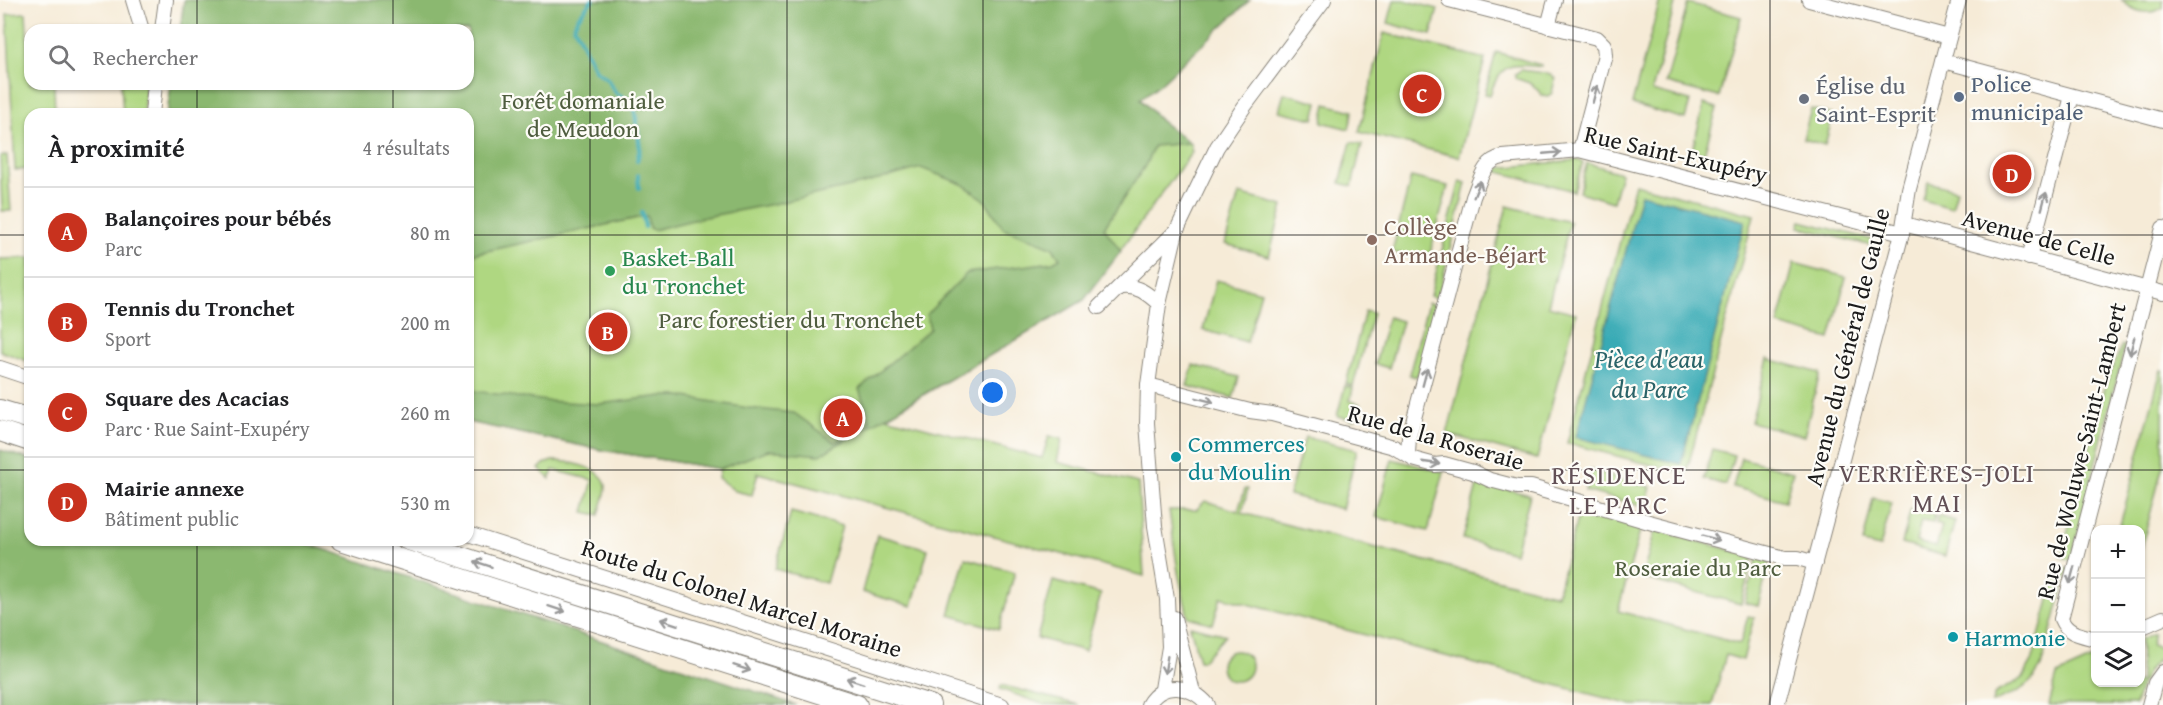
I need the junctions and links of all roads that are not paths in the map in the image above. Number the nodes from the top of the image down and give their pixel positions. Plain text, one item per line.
1 (133, 0) edge
2 (166, 0) edge
3 (1324, 0) edge
4 (1449, 0) edge
5 (1555, 0) edge
6 (1809, 0) edge
7 (1959, 0) edge
8 (140, 24) edge
9 (163, 24) edge
10 (1548, 26) junction
11 (1949, 37) junction
12 (1943, 61) junction
13 (154, 90) edge
14 (2072, 96) junction
15 (153, 108) edge
16 (2163, 120) edge
17 (1580, 150) junction
18 (1903, 228) junction
19 (2163, 228) edge
20 (1176, 232) junction
21 (2029, 258) junction
22 (1121, 287) junction
23 (2146, 289) junction
24 (2163, 293) edge
25 (1159, 304) junction
26 (1100, 307) dead end
27 (0, 368) edge
28 (24, 376) edge
29 (1148, 385) junction
30 (0, 410) edge
31 (24, 417) edge
32 (0, 431) edge
33 (24, 439) edge
34 (1408, 454) junction
35 (474, 536) edge
36 (360, 546) edge
37 (427, 546) edge
38 (1815, 563) junction
39 (1167, 599) junction
40 (2163, 618) edge
41 (2145, 626) edge
42 (2091, 638) edge
43 (2163, 672) edge
44 (1162, 689) junction
45 (1193, 692) junction
46 (857, 705) edge
47 (930, 705) edge
48 (1002, 705) edge
49 (1148, 705) edge
50 (1208, 705) edge
51 (1777, 705) edge
52 (2149, 705) edge

1 - 8 street
2 - 9 street
3 - 20 street
4 - 10 street
5 - 10 street
6 - 11 street
7 - 11 street, Avenue du Général de Gaulle
17 -> 10 street
11 - 12 street, Avenue du Général de Gaulle
12 - 14 street
12 - 18 street, Avenue du Général de Gaulle
13 - 15 street
14 - 16 street
21 -> 14 street
17 - 18 street, Rue Saint-Exupéry
34 -> 17 street, Rue Saint-Exupéry
18 - 21 street, Avenue de Celle
18 - 38 street, Avenue du Général de Gaulle
19 - 23 street
20 - 22 street
20 - 25 street
21 - 23 street, Avenue de Celle
22 - 25 street
22 - 26 street
23 - 24 street, Avenue de Celle
23 -> 42 street, Rue de Woluwe-Saint-Lambert
25 - 29 street
27 - 28 street
29 -> 34 street, Rue de la Roseraie
29 - 39 street
30 - 31 highway
32 - 33 highway
34 -> 38 street, Rue de la Roseraie
35 - 48 street, Route du Colonel Marcel Moraine
36 -> 46 highway
47 -> 37 highway
38 - 51 street, Avenue du Général de Gaulle
39 -> 44 street
39 - 45 street
40 - 41 street
43 - 52 street
44 - 45 street
44 - 49 street
45 - 50 street

